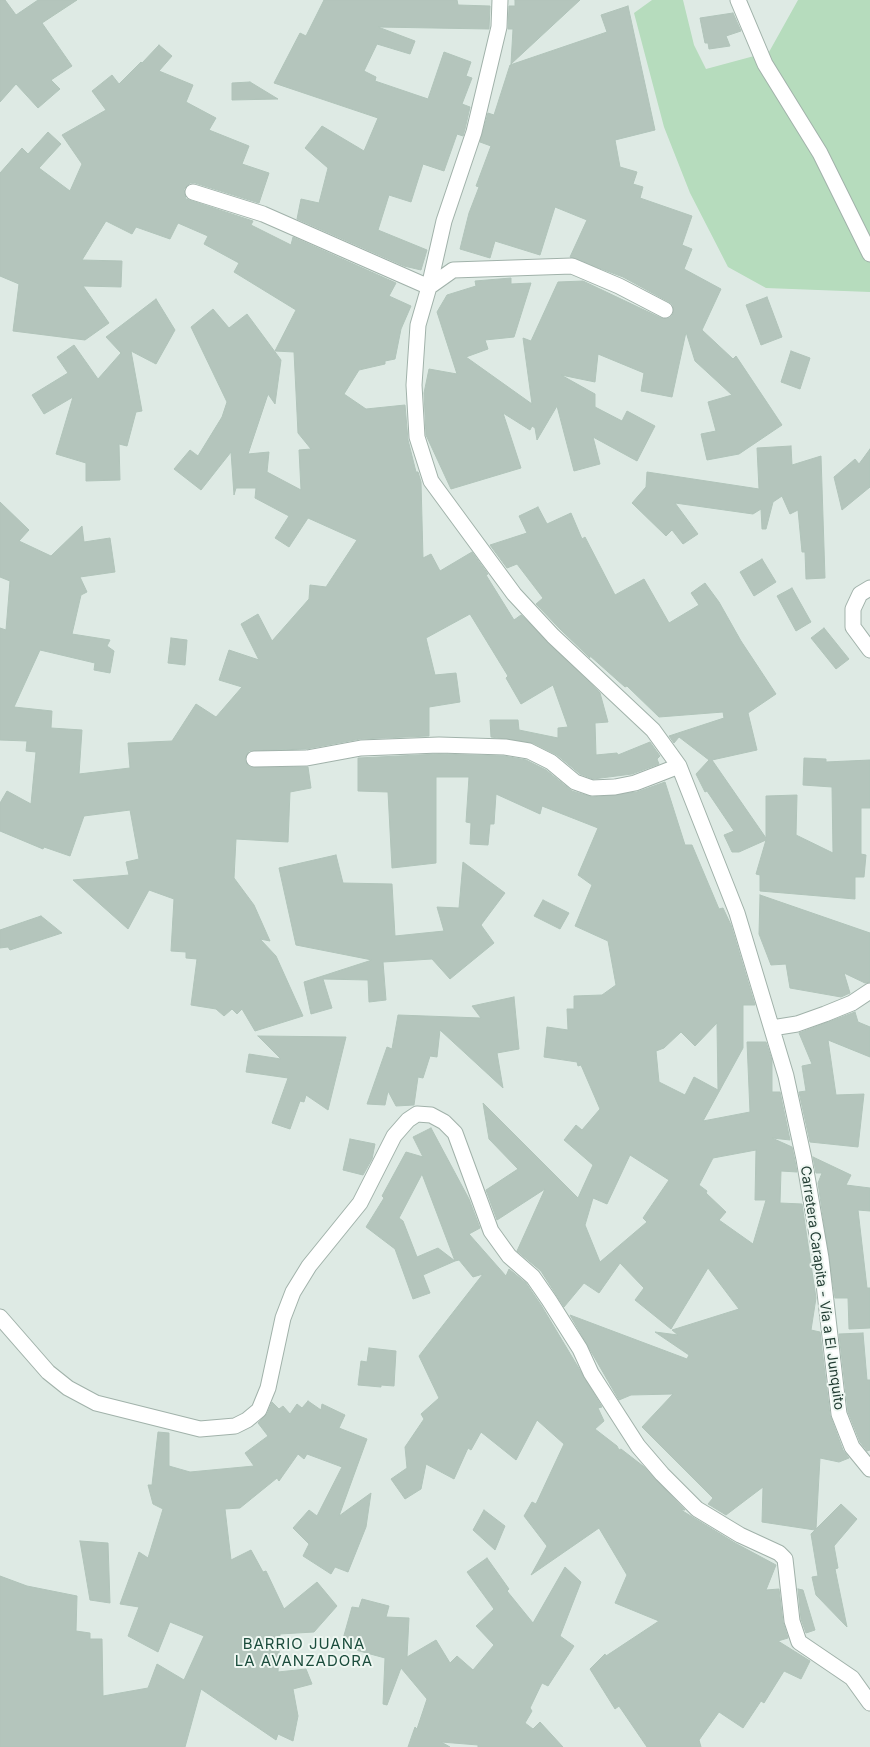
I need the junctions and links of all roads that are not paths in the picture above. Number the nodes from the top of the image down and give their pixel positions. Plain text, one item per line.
1 (500, 0) edge
2 (738, 0) edge
3 (193, 192) dead end
4 (870, 254) edge
5 (429, 288) junction
6 (665, 310) dead end
7 (870, 588) edge
8 (870, 650) edge
9 (254, 759) dead end
10 (679, 766) junction
11 (870, 991) edge
12 (772, 1028) junction
13 (0, 1317) edge
14 (870, 1469) edge
15 (870, 1703) edge

1 - 5 street, Carretera Carapita - Vía a El Junquito
2 - 4 street
3 - 5 street
5 - 6 street
5 - 10 street, Carretera Carapita - Vía a El Junquito
7 - 8 street
9 - 10 street
10 - 12 street, Carretera Carapita - Vía a El Junquito
11 - 12 street
12 - 14 street, Carretera Carapita - Vía a El Junquito
13 - 15 street

